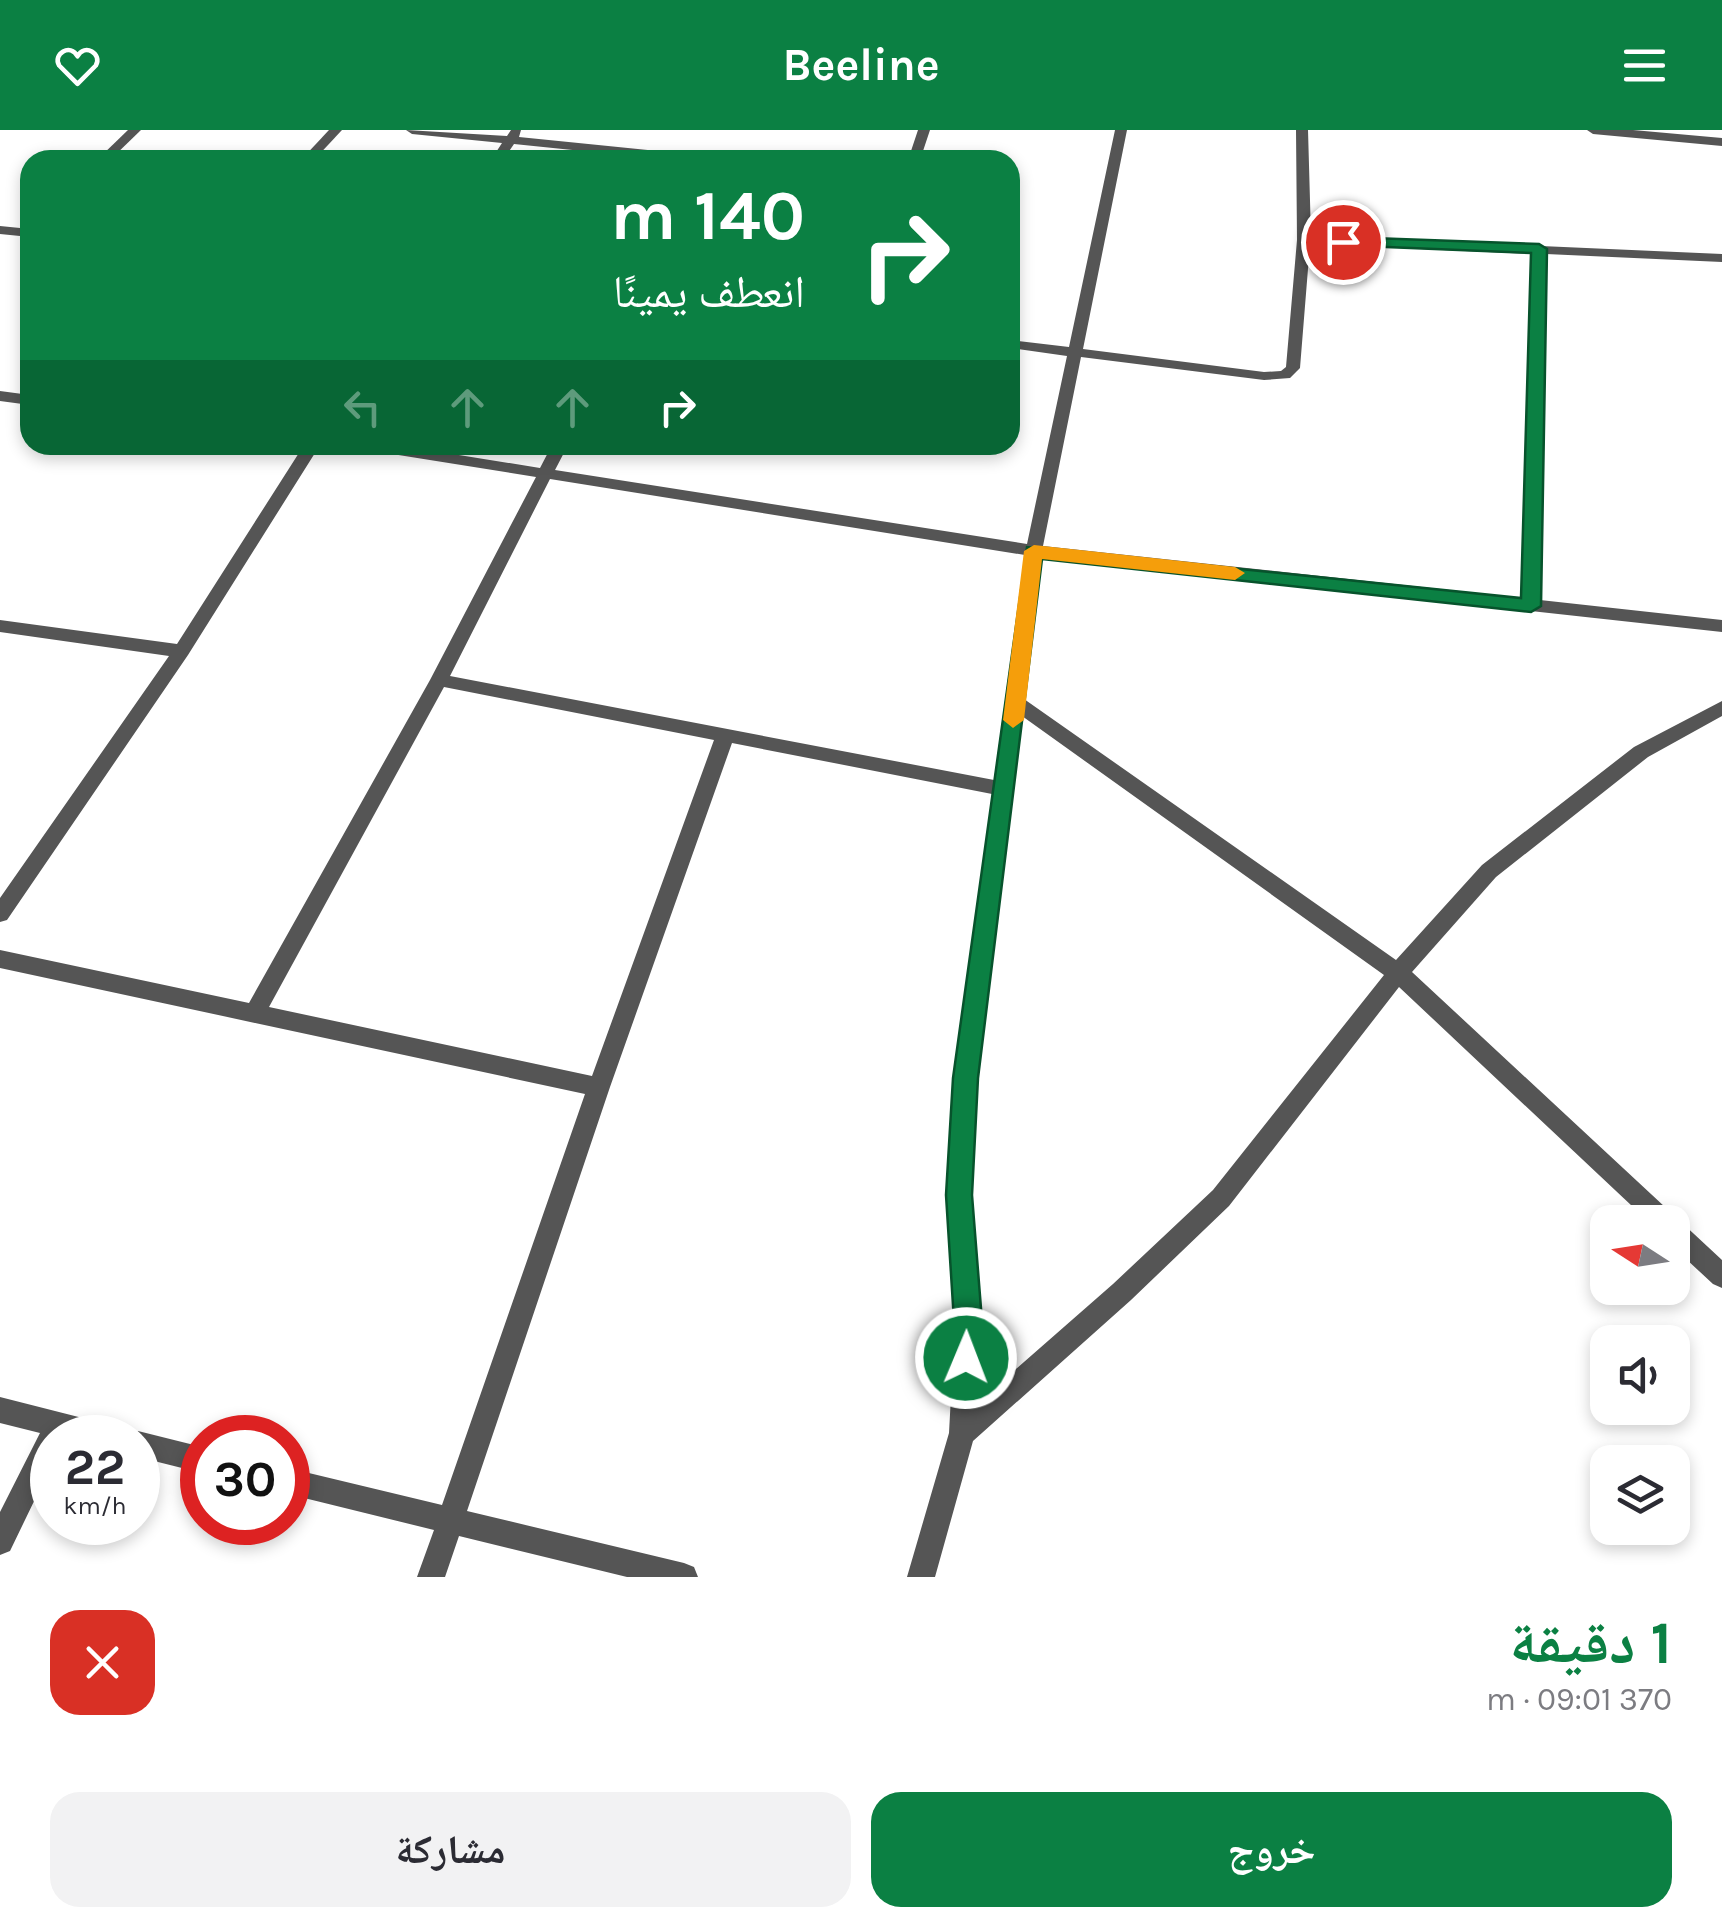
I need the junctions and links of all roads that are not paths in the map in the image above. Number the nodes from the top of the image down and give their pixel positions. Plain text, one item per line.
1 (135, 130) edge
2 (336, 130) edge
3 (412, 130) edge
4 (1120, 130) edge
5 (1302, 130) edge
6 (1593, 130) edge
7 (514, 135) edge
8 (1717, 138) edge
9 (113, 150) edge
10 (317, 150) edge
11 (629, 150) edge
12 (1722, 159) edge
13 (1304, 240) junction
14 (1539, 249) junction
15 (1722, 258) edge
16 (1020, 345) edge
17 (1074, 352) junction
18 (306, 455) edge
19 (429, 455) edge
20 (555, 455) edge
21 (546, 474) junction
22 (1034, 551) junction
23 (1531, 606) junction
24 (0, 626) edge
25 (1719, 631) edge
26 (182, 651) junction
27 (439, 680) junction
28 (1016, 703) junction
29 (1722, 708) edge
30 (726, 733) junction
31 (1004, 789) junction
32 (0, 914) edge
33 (0, 958) edge
34 (1398, 973) junction
35 (255, 1012) junction
36 (599, 1086) junction
37 (1647, 1205) edge
38 (1690, 1247) edge
39 (1722, 1276) edge
40 (0, 1410) edge
41 (30, 1418) edge
42 (962, 1433) junction
43 (30, 1481) edge
44 (310, 1486) edge
45 (452, 1521) junction
46 (0, 1541) edge
47 (431, 1577) edge
48 (684, 1577) edge
49 (921, 1577) edge

1 - 9 street
2 - 10 street
3 - 7 street
4 - 17 street
5 - 13 street
6 - 8 street
7 - 11 street
8 - 12 street
13 - 14 street
13 - 17 street
14 - 15 street
14 - 23 street
16 - 17 street
17 - 22 street
18 - 26 street
19 - 21 street
20 - 21 street
21 - 22 street
21 - 27 street
22 - 23 street
22 - 28 street
23 - 25 street
24 - 26 street
26 - 32 street
27 - 30 street
27 - 35 street
28 - 31 street
28 - 34 street
29 - 34 street
30 - 31 street
30 - 36 street
31 - 42 street
33 - 35 street
34 - 37 street
34 - 42 street
35 - 36 street
36 - 45 street
38 - 39 street
40 - 41 street
42 - 49 street
43 - 46 street
44 - 45 street
45 - 47 street
45 - 48 street

